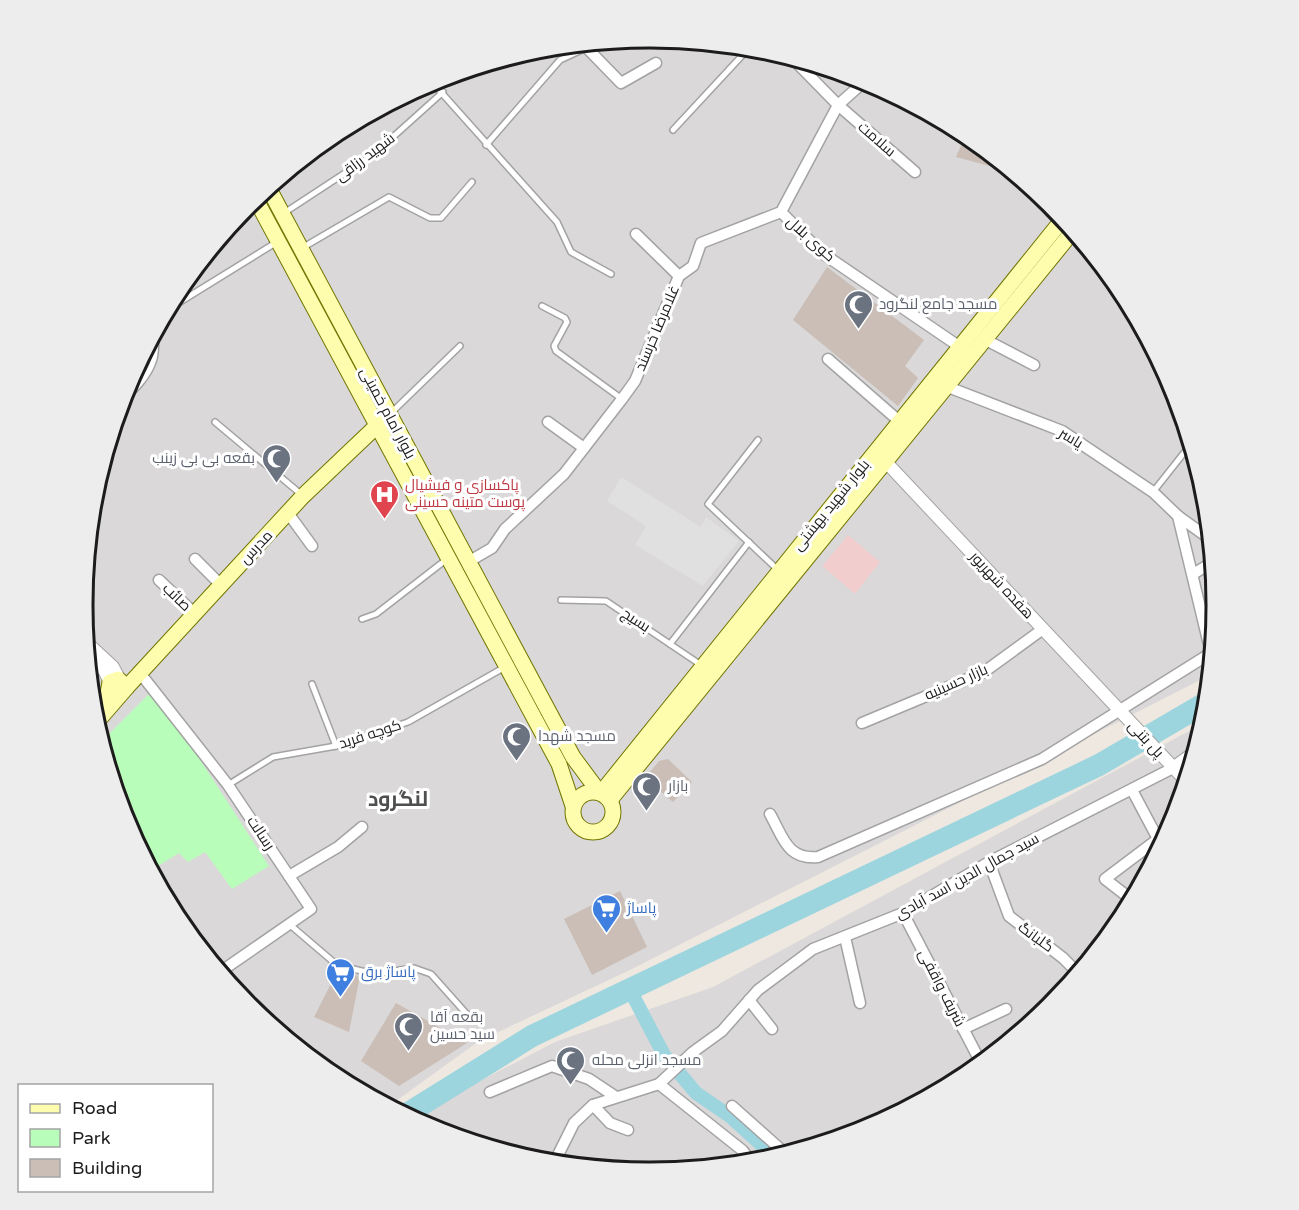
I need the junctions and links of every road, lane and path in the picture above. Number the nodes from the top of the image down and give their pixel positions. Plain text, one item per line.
1 (593, 51) edge
2 (571, 54) edge
3 (741, 56) edge
4 (656, 63) dead end
5 (804, 70) edge
6 (858, 88) edge
7 (439, 89) edge
8 (443, 92) junction
9 (838, 105) junction
10 (673, 130) dead end
11 (486, 145) junction
12 (915, 172) dead end
13 (472, 182) dead end
14 (273, 195) edge
15 (260, 207) edge
16 (781, 212) junction
17 (283, 214) junction
18 (1057, 226) edge
19 (636, 234) dead end
20 (1068, 238) edge
21 (278, 241) junction
22 (300, 249) junction
23 (611, 274) dead end
24 (679, 276) junction
25 (184, 300) edge
26 (542, 306) dead end
27 (986, 340) junction
28 (460, 346) dead end
29 (960, 347) junction
30 (154, 351) edge
31 (828, 359) dead end
32 (1034, 365) dead end
33 (948, 387) junction
34 (136, 390) edge
35 (622, 399) junction
36 (383, 420) junction
37 (899, 421) junction
38 (215, 422) dead end
39 (548, 422) dead end
40 (758, 440) dead end
41 (584, 448) junction
42 (1185, 452) edge
43 (885, 461) junction
44 (866, 462) junction
45 (1154, 492) junction
46 (303, 496) junction
47 (288, 513) junction
48 (1178, 516) junction
49 (1202, 533) edge
50 (749, 542) junction
51 (312, 546) dead end
52 (449, 558) junction
53 (195, 559) dead end
54 (468, 562) junction
55 (1205, 567) edge
56 (778, 570) junction
57 (1193, 574) junction
58 (159, 580) dead end
59 (221, 585) junction
60 (561, 600) dead end
61 (195, 614) junction
62 (362, 619) dead end
63 (1043, 629) junction
64 (1205, 631) edge
65 (670, 644) junction
66 (95, 650) edge
67 (1204, 657) edge
68 (96, 663) edge
69 (702, 665) junction
70 (507, 667) junction
71 (140, 673) junction
72 (119, 683) junction
73 (312, 684) dead end
74 (102, 705) edge
75 (1119, 709) junction
76 (103, 711) edge
77 (862, 723) dead end
78 (336, 746) junction
79 (1185, 759) edge
80 (1173, 768) junction
81 (1180, 775) edge
82 (228, 785) junction
83 (1131, 790) junction
84 (603, 795) junction
85 (573, 806) junction
86 (770, 814) dead end
87 (362, 827) dead end
88 (1158, 831) edge
89 (1152, 844) edge
90 (989, 862) junction
91 (289, 876) junction
92 (1125, 895) edge
93 (903, 913) junction
94 (288, 923) junction
95 (845, 937) junction
96 (227, 967) edge
97 (1072, 967) edge
98 (749, 1000) junction
99 (860, 1003) dead end
100 (1006, 1009) dead end
101 (472, 1020) dead end
102 (772, 1029) dead end
103 (963, 1029) junction
104 (977, 1055) edge
105 (658, 1084) junction
106 (490, 1092) dead end
107 (616, 1097) junction
108 (593, 1105) junction
109 (732, 1106) dead end
110 (628, 1130) dead end
111 (778, 1147) edge
112 (745, 1153) edge
113 (559, 1154) edge

1 - 4 street
2 - 11 lane
3 - 10 lane
5 - 9 street, سلامت
6 - 9 street
7 - 8 lane
8 - 11 lane
8 - 17 lane, شهید رزاقی
9 - 12 street, سلامت
9 - 16 street
11 - 23 lane
13 - 22 lane
14 - 17 main road, بلوار امام خمینی
15 - 21 main road, بلوار امام خمینی
16 - 24 street, غلامرضا خرسند
16 - 29 street, کوی بلال
17 - 22 main road, بلوار امام خمینی
18 - 29 main road, بلوار شهید بهشتی
19 - 24 street
20 - 27 main road, بلوار شهید بهشتی
21 - 25 lane
21 - 36 main road, بلوار امام خمینی
22 - 36 main road, بلوار امام خمینی
24 - 35 street, غلامرضا خرسند
26 - 35 lane
27 - 32 street
27 - 33 main road, بلوار شهید بهشتی
28 - 36 lane
29 - 37 main road, بلوار شهید بهشتی
30 - 34 lane
31 - 37 street
33 - 43 main road, بلوار شهید بهشتی
33 - 45 street, یاسر
35 - 41 street, غلامرضا خرسند
36 - 46 main road, مدرس
36 - 52 main road, بلوار امام خمینی
36 - 54 main road, بلوار امام خمینی
37 - 44 main road, بلوار شهید بهشتی
38 - 46 lane
39 - 41 street
40 - 50 lane
41 - 54 street, غلامرضا خرسند
42 - 45 lane
43 - 44 street
43 - 63 street, هفده شهریور
43 - 84 main road, بلوار شهید بهشتی
44 - 56 main road, بلوار شهید بهشتی
45 - 48 street, یاسر
46 - 47 main road, مدرس
47 - 51 street
47 - 59 main road, مدرس
48 - 49 street, یاسر
48 - 57 street
50 - 56 lane
50 - 65 lane
52 - 62 lane
52 - 70 main road, بلوار امام خمینی
53 - 59 street
54 - 84 main road, بلوار امام خمینی
55 - 57 street
56 - 69 main road, بلوار شهید بهشتی
57 - 64 street
58 - 61 street, صائب
59 - 61 main road, مدرس
60 - 65 lane, بسیج
61 - 71 main road, مدرس
63 - 75 street, هفده شهریور
63 - 77 street, بازار حسینیه
65 - 69 lane, بسیج
66 - 72 street
67 - 75 street
68 - 72 street
69 - 84 main road, بلوار شهید بهشتی
70 - 78 lane, کوچه فرید
70 - 85 main road, بلوار امام خمینی
71 - 72 main road, مدرس
71 - 82 street, رسالت
72 - 74 main road
72 - 76 main road, مدرس
73 - 78 lane
75 - 80 street, پل بتنی
75 - 86 street
78 - 82 lane, کوچه فرید
79 - 80 street
80 - 81 street
80 - 83 street, سید جمال الدین اسد آبادی
82 - 91 street, رسالت
83 - 88 street
83 - 90 street, سید جمال الدین اسد آبادی
84 - 85 main road
84 - 85 main road
87 - 91 street
89 - 92 street
90 - 93 street, سید جمال الدین اسد آبادی
90 - 97 street, گلبانگ
91 - 94 street, رسالت
93 - 95 street, سید جمال الدین اسد آبادی
93 - 103 street, شریف واقفی
94 - 96 street, رسالت
94 - 101 lane
95 - 98 street, سید جمال الدین اسد آبادی
95 - 99 street
98 - 102 street
98 - 105 street, سید جمال الدین اسد آبادی
100 - 103 street
103 - 104 street, شریف واقفی
105 - 107 street
105 - 112 street
106 - 107 street
107 - 108 street
108 - 110 street
108 - 113 street
109 - 111 street

